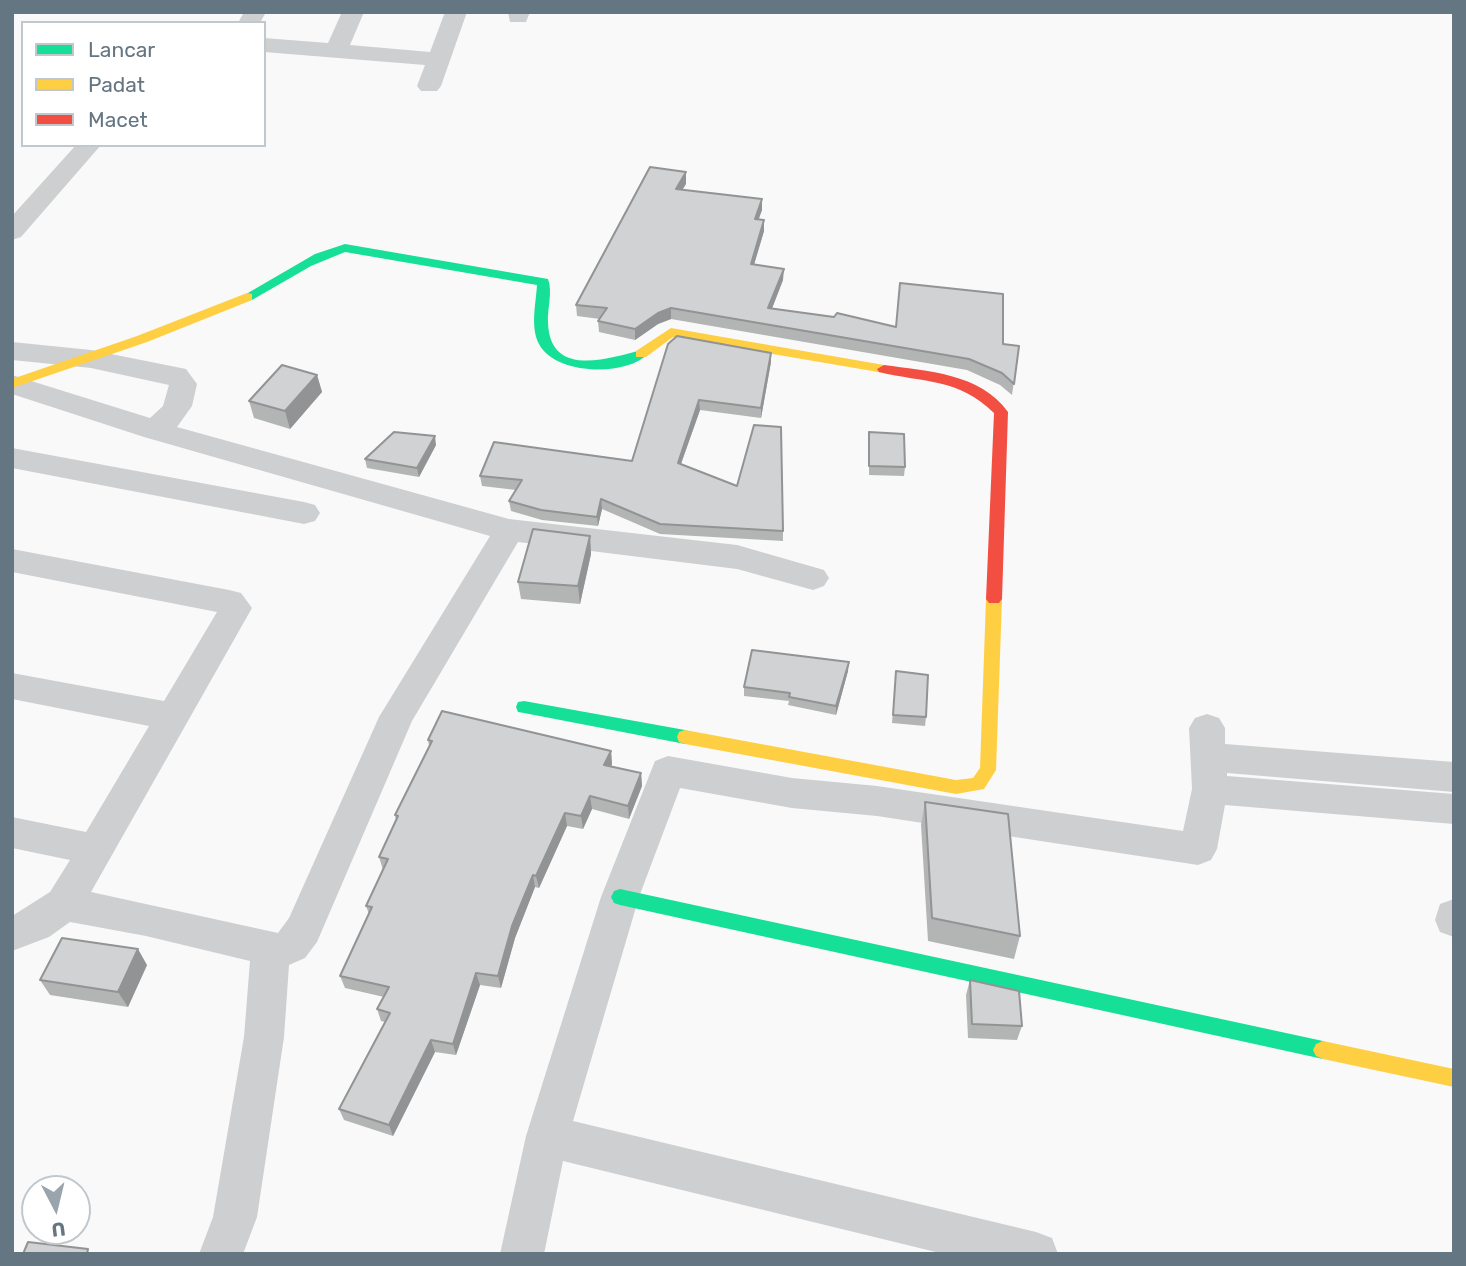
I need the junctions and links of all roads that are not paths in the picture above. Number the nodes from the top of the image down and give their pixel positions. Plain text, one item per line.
1 (353, 12) edge
2 (456, 12) edge
3 (266, 45) edge
4 (336, 51) junction
5 (439, 59) junction
6 (429, 86) dead end
7 (87, 147) edge
8 (12, 232) edge
9 (12, 351) edge
10 (91, 359) junction
11 (12, 384) edge
12 (153, 430) junction
13 (12, 458) edge
14 (304, 513) dead end
15 (509, 530) junction
16 (12, 560) edge
17 (813, 578) dead end
18 (12, 686) edge
19 (524, 707) dead end
20 (175, 717) junction
21 (1208, 758) junction
22 (1454, 777) edge
23 (1454, 809) edge
24 (12, 832) edge
25 (96, 850) junction
26 (620, 897) junction
27 (64, 904) junction
28 (12, 934) edge
29 (271, 948) junction
30 (1454, 1078) edge
31 (547, 1136) junction
32 (221, 1254) edge
33 (522, 1254) edge
34 (1036, 1254) edge

1 - 4 street
2 - 5 street
3 - 4 street
4 - 5 street
5 - 6 street
7 - 8 street
9 - 10 street
10 - 11 street
10 - 12 street
10 - 19 street
11 - 12 street
12 - 15 street
13 - 14 street
15 - 17 street
15 - 29 street
16 - 20 street
18 - 20 street
20 - 25 street
21 - 22 street
21 - 23 street
21 - 26 street
24 - 25 street
25 - 27 street
26 - 30 street
26 - 31 street
27 - 28 street
27 - 29 street
29 - 32 street
31 - 33 street
31 - 34 street

